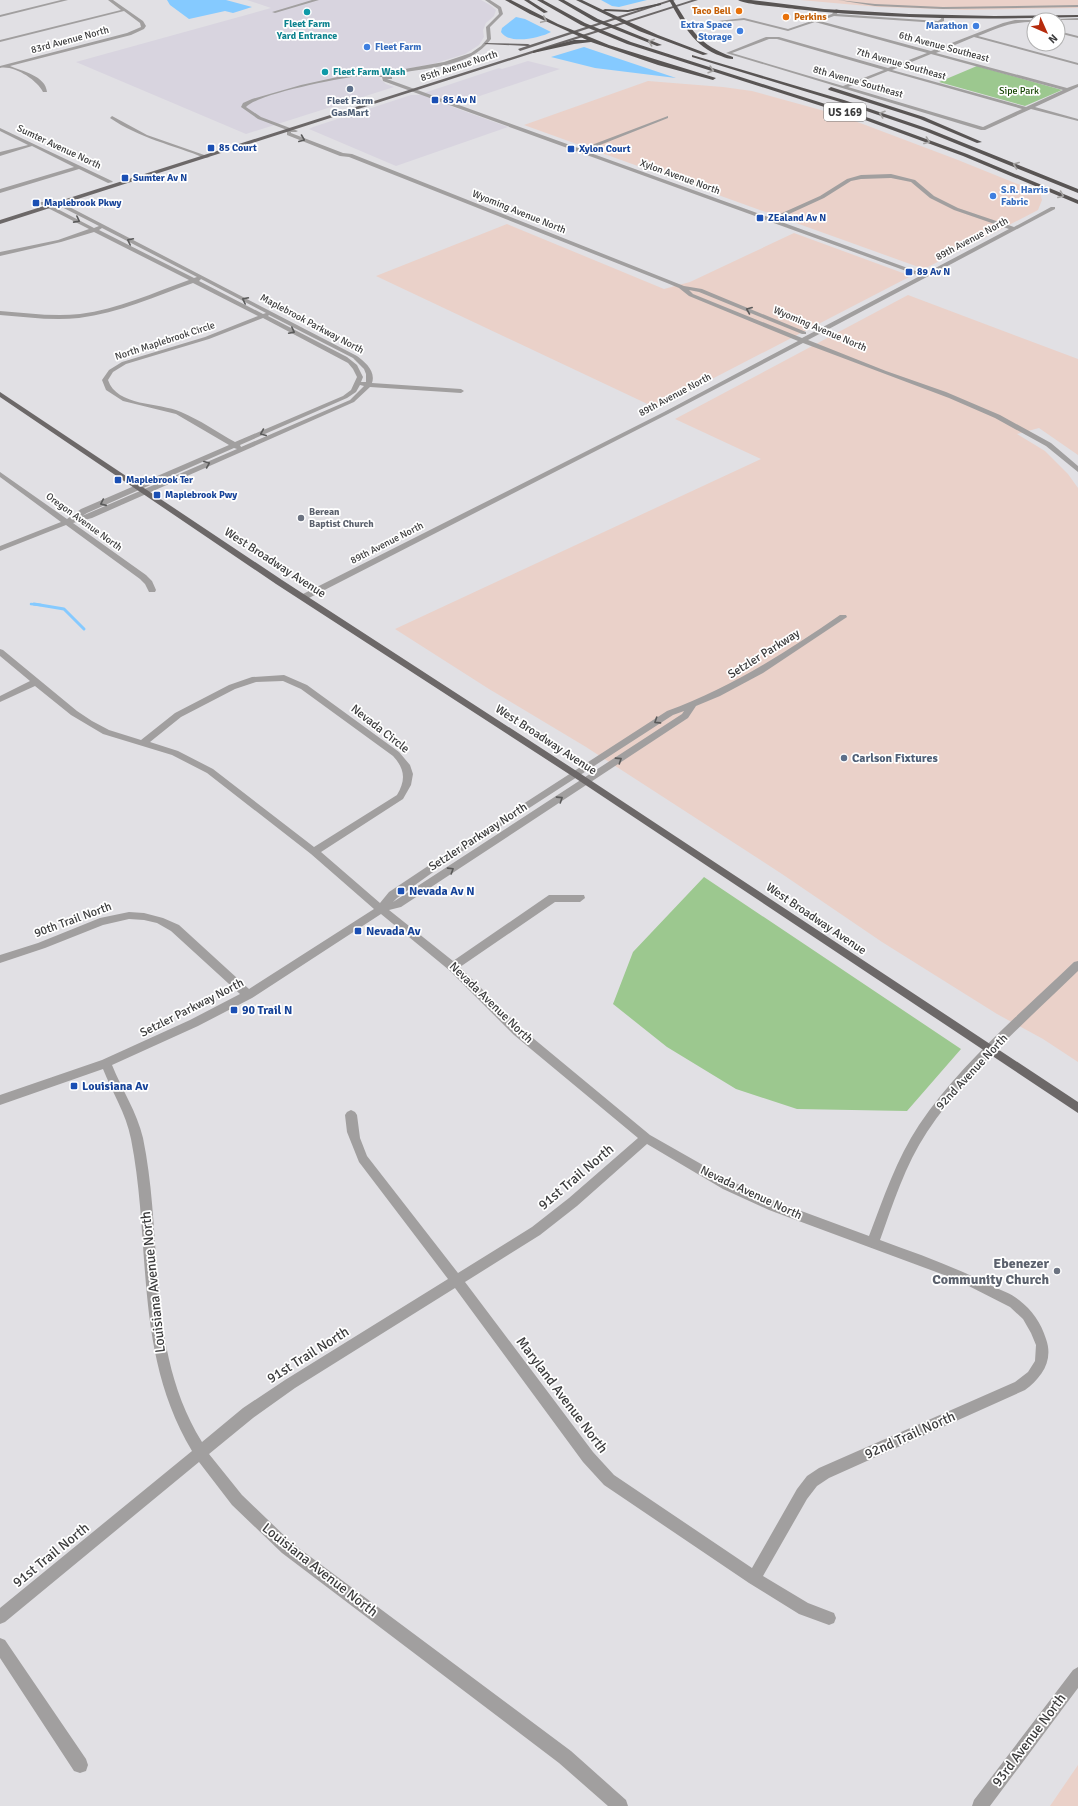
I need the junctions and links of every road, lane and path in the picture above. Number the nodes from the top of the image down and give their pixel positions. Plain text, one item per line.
1 (66, 0) edge
2 (110, 0) edge
3 (317, 0) edge
4 (487, 0) edge
5 (507, 0) edge
6 (526, 0) edge
7 (539, 0) edge
8 (560, 0) edge
9 (578, 0) edge
10 (672, 0) edge
11 (696, 0) edge
12 (740, 0) edge
13 (768, 0) edge
14 (841, 0) edge
15 (659, 4) junction
16 (1078, 6) edge
17 (595, 8) junction
18 (125, 10) junction
19 (836, 10) junction
20 (1078, 11) edge
21 (274, 12) dead end
22 (1007, 13) junction
23 (941, 14) junction
24 (0, 16) edge
25 (554, 16) dead end
26 (1078, 16) edge
27 (559, 18) dead end
28 (615, 18) junction
29 (1066, 20) edge
30 (1078, 20) edge
31 (815, 21) junction
32 (1015, 21) junction
33 (1026, 21) edge
34 (720, 22) dead end
35 (626, 23) junction
36 (1026, 24) edge
37 (570, 32) junction
38 (1066, 34) edge
39 (973, 36) junction
40 (582, 37) junction
41 (1078, 37) edge
42 (553, 38) junction
43 (0, 41) edge
44 (486, 44) junction
45 (501, 44) junction
46 (599, 44) junction
47 (514, 50) dead end
48 (535, 52) junction
49 (932, 52) junction
50 (728, 53) joint
51 (692, 64) junction
52 (1078, 64) edge
53 (6, 66) junction
54 (0, 67) edge
55 (889, 70) junction
56 (386, 76) junction
57 (720, 80) dead end
58 (727, 82) dead end
59 (1078, 85) edge
60 (406, 87) junction
61 (844, 88) junction
62 (413, 90) junction
63 (1068, 90) junction
64 (45, 91) dead end
65 (868, 100) junction
66 (1028, 108) junction
67 (112, 117) dead end
68 (666, 117) dead end
69 (1078, 120) edge
70 (282, 127) junction
71 (0, 129) edge
72 (289, 130) junction
73 (908, 134) junction
74 (984, 144) dead end
75 (32, 145) junction
76 (581, 151) junction
77 (0, 154) edge
78 (200, 154) junction
79 (1010, 156) dead end
80 (207, 157) junction
81 (79, 167) junction
82 (110, 182) junction
83 (1078, 187) edge
84 (0, 191) edge
85 (1078, 191) edge
86 (1078, 202) edge
87 (42, 203) joint
88 (50, 203) junction
89 (58, 203) junction
90 (1053, 208) dead end
91 (0, 216) edge
92 (772, 220) junction
93 (0, 222) edge
94 (102, 227) junction
95 (1014, 229) junction
96 (95, 230) junction
97 (0, 254) edge
98 (926, 276) junction
99 (203, 277) junction
100 (194, 280) junction
101 (681, 288) junction
102 (0, 313) edge
103 (272, 313) junction
104 (263, 316) junction
105 (811, 336) junction
106 (803, 340) junction
107 (358, 384) junction
108 (368, 384) junction
109 (461, 392) dead end
110 (0, 394) edge
111 (949, 396) junction
112 (235, 445) junction
113 (242, 449) junction
114 (1078, 470) edge
115 (0, 474) edge
116 (142, 489) junction
117 (67, 522) junction
118 (0, 549) edge
119 (152, 590) dead end
120 (304, 597) junction
121 (843, 617) dead end
122 (0, 652) edge
123 (36, 682) junction
124 (0, 699) edge
125 (693, 705) junction
126 (143, 743) junction
127 (575, 774) junction
128 (586, 781) junction
129 (314, 852) junction
130 (580, 898) dead end
131 (381, 909) junction
132 (0, 959) edge
133 (1078, 965) edge
134 (453, 967) junction
135 (248, 995) junction
136 (990, 1050) junction
137 (106, 1063) junction
138 (0, 1100) edge
139 (1078, 1108) edge
140 (351, 1114) dead end
141 (646, 1138) junction
142 (873, 1242) junction
143 (456, 1280) junction
144 (1014, 1303) joint
145 (201, 1452) junction
146 (754, 1578) junction
147 (0, 1617) edge
148 (829, 1618) dead end
149 (0, 1645) edge
150 (1078, 1675) edge
151 (80, 1765) dead end
152 (620, 1806) edge
153 (980, 1806) edge

1 - 24 street
2 - 18 street
3 - 21 street
4 - 44 street
5 -> 37 highway
6 - 25 highway
7 - 51 highway, US 169
85 -> 8 highway, US 169
9 - 17 highway
10 - 15 main road, 85th Avenue North
10 - 65 highway
11 - 35 main road, 85th Avenue North
12 - 19 highway
13 - 19 highway
14 - 19 highway
14 - 22 street
15 - 17 highway
15 - 28 main road, 85th Avenue North
16 - 22 street
17 - 28 highway
18 - 43 street
18 - 53 street, 83rd Avenue North
19 - 23 highway
19 - 23 highway
19 - 31 street
20 - 22 highway
22 - 23 highway
22 - 26 highway
22 - 32 highway
27 - 51 highway
28 - 35 highway
28 - 37 main road, 85th Avenue North
29 - 30 street
31 - 34 street
31 - 49 street, 6th Avenue Southeast
32 - 33 street
32 - 36 street
32 - 39 street
35 - 40 main road, 85th Avenue North
35 - 65 highway
37 - 40 highway
37 - 42 main road, 85th Avenue North
38 - 41 street
39 - 49 street
39 - 52 street
40 - 46 highway
40 - 48 main road, 85th Avenue North
42 - 45 main road
42 - 60 main road, 85th Avenue North
44 - 45 main road
44 - 56 street
45 - 47 main road
46 - 48 highway
46 - 57 highway
48 - 62 main road, 85th Avenue North
49 - 55 street
49 - 63 street, 6th Avenue Southeast
50 - 55 street, 7th Avenue Southeast
50 - 61 street, 8th Avenue Southeast
51 -> 73 highway, US 169
53 - 54 street, 83rd Avenue North
53 - 64 street
55 - 61 street
55 - 66 street, 7th Avenue Southeast
56 - 60 street, Xylon Avenue North
56 - 70 street, Wyoming Avenue North
58 - 73 highway
59 - 63 street
60 - 62 street, Xylon Avenue North
60 - 70 main road, 85th Avenue North
61 - 66 street, 8th Avenue Southeast
62 - 72 main road, 85th Avenue North
62 - 76 street, Xylon Avenue North
63 - 66 street
65 - 74 highway
66 - 69 street, 7th Avenue Southeast
67 - 78 street
68 - 76 street
70 - 72 street, Wyoming Avenue North
70 - 78 main road, 85th Avenue North
71 - 75 street, Sumter Avenue North
72 - 80 main road, 85th Avenue North
72 - 101 street, Wyoming Avenue North
73 -> 86 highway, US 169
75 - 77 street
75 - 81 street, Sumter Avenue North
76 - 92 street, Xylon Avenue North
78 - 80 street
78 - 82 main road, 85th Avenue North
79 - 83 highway
80 - 89 main road, 85th Avenue North
81 - 82 street, Sumter Avenue North
81 - 84 street
82 - 88 main road, 85th Avenue North
87 - 88 street, Maplebrook Parkway North
87 - 91 main road
88 - 89 main road, 85th Avenue North
88 - 93 main road, 85th Avenue North
88 -> 96 street, Maplebrook Parkway North
89 - 94 street, Maplebrook Parkway North
90 - 95 street, 89th Avenue North
92 - 95 street
92 - 98 street, Xylon Avenue North
94 - 96 street
99 -> 94 street, Maplebrook Parkway North
95 - 98 street, 89th Avenue North
96 - 97 street
96 - 100 street, Maplebrook Parkway North
98 - 105 street, 89th Avenue North
99 - 100 street
103 -> 99 street, Maplebrook Parkway North
100 - 102 street
100 - 104 street, Maplebrook Parkway North
105 -> 101 street, Wyoming Avenue North
101 - 106 street, Wyoming Avenue North
103 - 104 street, North Maplebrook Circle
103 - 108 street, Maplebrook Parkway North
104 -> 107 street, Maplebrook Parkway North
104 - 112 street, North Maplebrook Circle
105 - 106 street, 89th Avenue North
105 - 111 street, Wyoming Avenue North
106 - 111 street, Wyoming Avenue North
106 - 120 street, 89th Avenue North
107 - 108 street
107 -> 112 street
108 - 109 street
108 - 113 street
110 - 116 main road, West Broadway Avenue
111 - 114 street, Wyoming Avenue North
112 - 113 street, North Maplebrook Circle
112 - 116 street
116 -> 113 street
115 - 117 street, Oregon Avenue North
116 - 117 street
116 - 120 main road, West Broadway Avenue
117 - 118 street
117 - 119 street, Oregon Avenue North
120 - 127 main road, West Broadway Avenue
121 - 125 street, Setzler Parkway
122 - 123 street, Nevada Avenue North
123 - 124 street
123 - 126 street, Nevada Avenue North
125 -> 127 street, Setzler Parkway
128 -> 125 street, Setzler Parkway
126 - 129 street, Nevada Avenue North
126 - 129 street, Nevada Circle
127 - 128 main road, West Broadway Avenue
127 - 131 street, Setzler Parkway North
131 -> 128 street, Setzler Parkway North
128 - 136 main road, West Broadway Avenue
129 - 131 street, Nevada Avenue North
130 - 134 street
131 - 134 street, Nevada Avenue North
131 - 135 street, Setzler Parkway North
132 - 135 street, 90th Trail North
133 - 136 street, 92nd Avenue North
134 - 141 street, Nevada Avenue North
135 - 137 street, Setzler Parkway North
136 - 139 main road, West Broadway Avenue
136 - 142 street, 92nd Avenue North
137 - 138 street, Setzler Parkway North
137 - 145 street, Louisiana Avenue North
140 - 143 street, Maryland Avenue North
141 - 142 street, Nevada Avenue North
141 - 143 street, 91st Trail North
142 - 144 street, Nevada Avenue North
143 - 145 street, 91st Trail North
143 - 146 street, Maryland Avenue North
144 - 146 street, 92nd Trail North
145 - 147 street, 91st Trail North
145 - 152 street, Louisiana Avenue North
146 - 148 street, Maryland Avenue North
149 - 151 street
150 - 153 street, 93rd Avenue North

